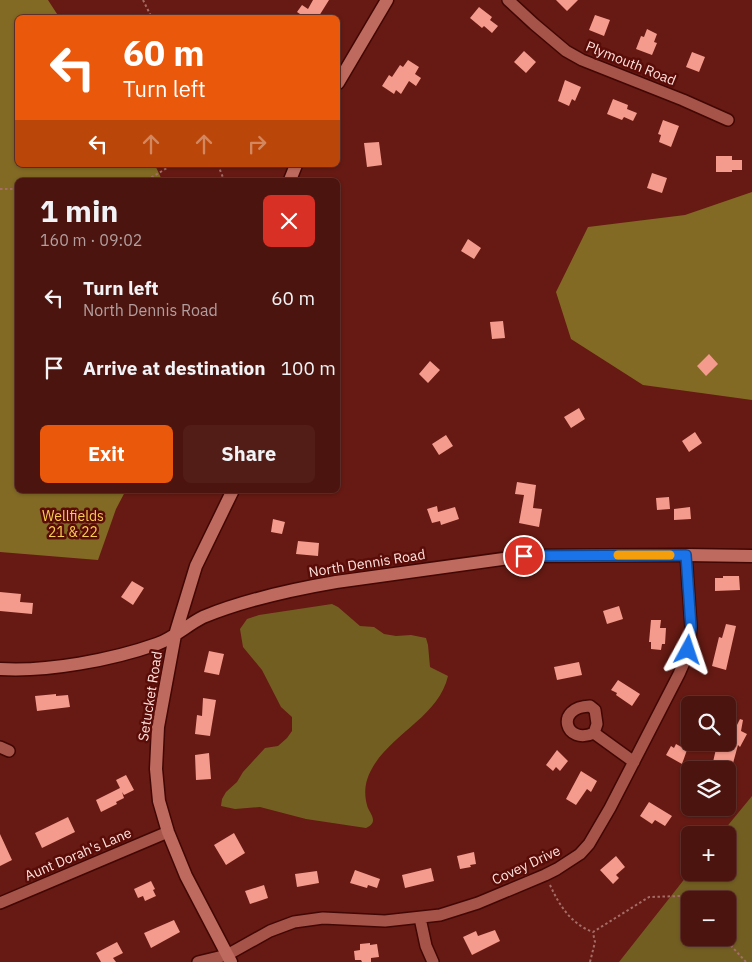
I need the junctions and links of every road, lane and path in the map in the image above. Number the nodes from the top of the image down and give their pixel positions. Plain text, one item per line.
1 (143, 0) edge
2 (387, 0) edge
3 (508, 0) edge
4 (150, 15) edge
5 (340, 80) edge
6 (728, 120) dead end
7 (169, 167) edge
8 (150, 178) edge
9 (0, 189) edge
10 (15, 189) edge
11 (232, 493) edge
12 (686, 555) junction
13 (752, 556) edge
14 (175, 635) junction
15 (0, 669) edge
16 (594, 733) dead end
17 (634, 762) junction
18 (168, 832) junction
19 (545, 875) junction
20 (681, 896) edge
21 (0, 903) edge
22 (420, 918) junction
23 (593, 932) junction
24 (731, 946) edge
25 (229, 958) edge
26 (198, 962) edge
27 (433, 962) edge
28 (590, 962) edge
29 (746, 962) edge

1 - 4 path
2 - 5 main road
3 - 6 street, Plymouth Road
7 - 8 path
9 - 10 path
11 - 14 main road, Setucket Road
12 - 13 main road, North Dennis Road
12 - 14 main road, North Dennis Road
12 - 17 street, Covey Drive
14 - 15 main road, North Dennis Road
14 - 18 main road, Setucket Road
16 - 17 street
17 - 19 street, Covey Drive
18 - 21 street, Aunt Dorah's Lane
18 - 25 main road, Setucket Road
19 - 22 street, Covey Drive
19 - 23 path
20 - 23 path
22 - 25 street, Covey Drive
22 - 27 street
23 - 28 path
24 - 29 path
25 - 26 street, Covey Drive

